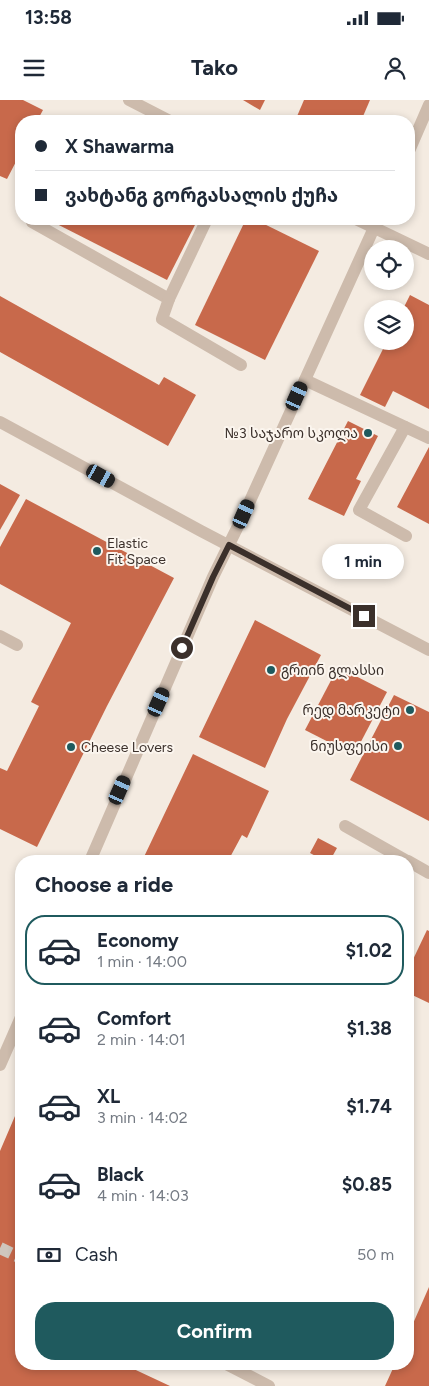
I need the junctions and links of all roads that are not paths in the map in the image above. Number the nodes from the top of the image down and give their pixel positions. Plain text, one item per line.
1 (129, 100) edge
2 (429, 105) edge
3 (158, 115) edge
4 (415, 137) edge
5 (37, 225) edge
6 (204, 225) edge
7 (375, 225) edge
8 (379, 225) edge
9 (429, 254) edge
10 (169, 299) junction
11 (241, 365) dead end
12 (305, 380) junction
13 (0, 422) edge
14 (405, 427) junction
15 (429, 438) edge
16 (406, 536) dead end
17 (229, 545) junction
18 (0, 636) edge
19 (17, 645) dead end
20 (429, 650) edge
21 (345, 826) dead end
22 (93, 855) edge
23 (396, 855) edge
24 (414, 865) edge
25 (429, 873) edge
26 (15, 1031) edge
27 (0, 1065) edge
28 (238, 1370) edge
29 (269, 1386) edge

1 - 3 street
2 - 4 street
5 - 10 street
6 - 10 street
7 - 12 street
8 - 9 street
10 - 11 street
12 - 14 street
12 - 17 street
13 - 17 street
14 - 15 street
14 - 16 street
17 - 20 street
17 - 22 street
18 - 19 street
21 - 23 street
24 - 25 street
26 - 27 street
28 - 29 street

